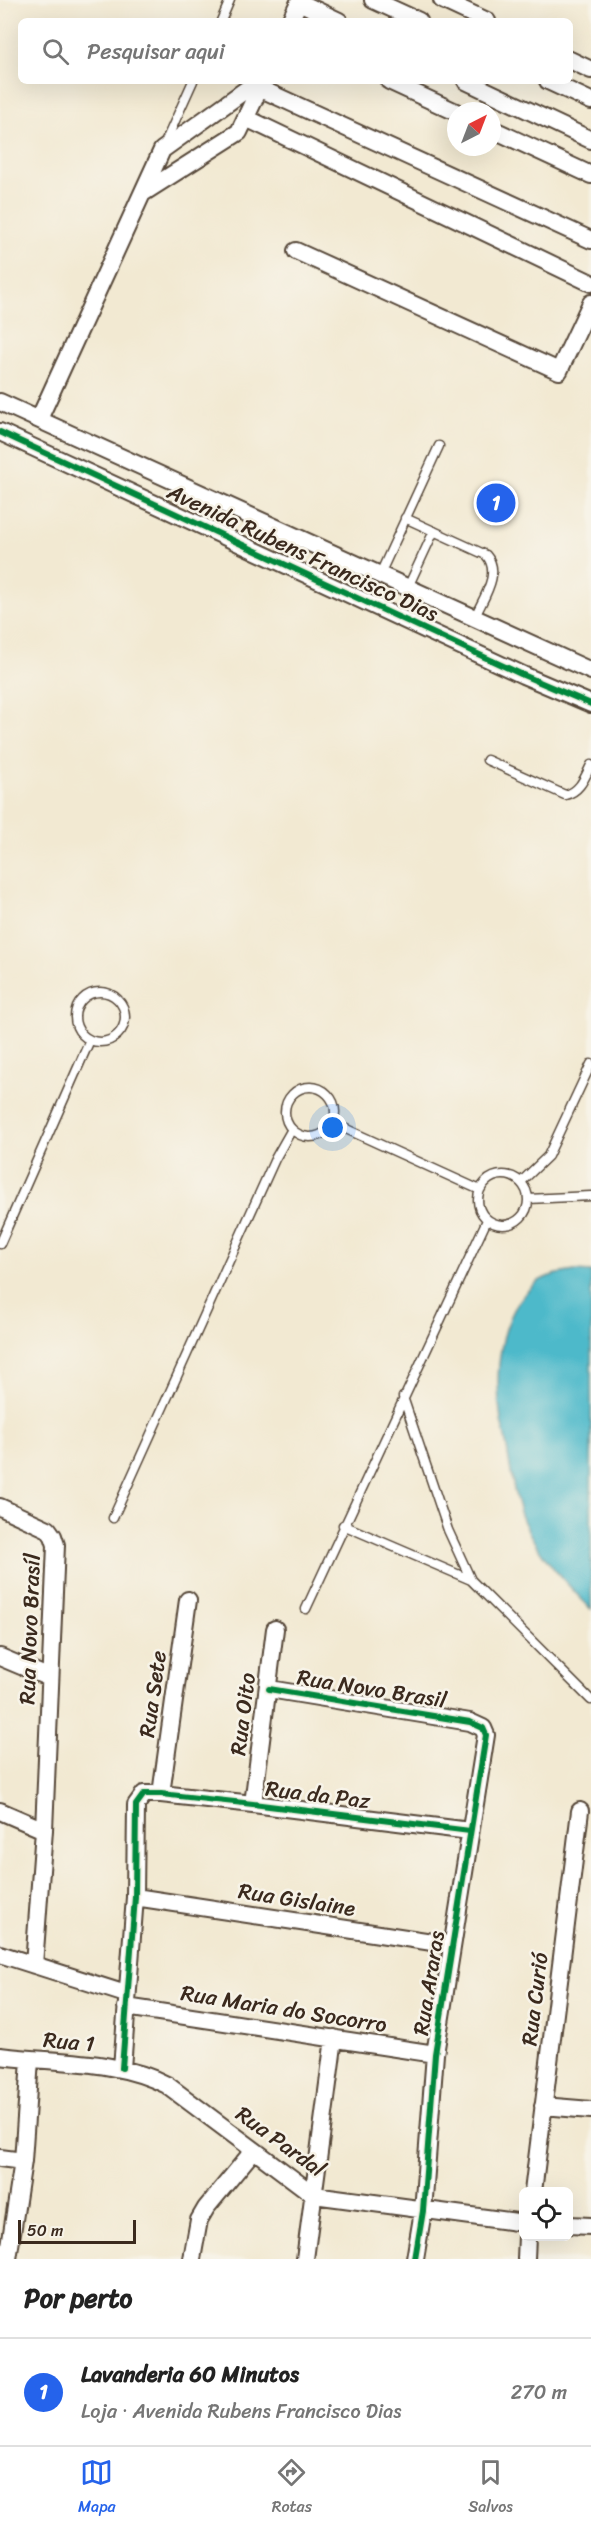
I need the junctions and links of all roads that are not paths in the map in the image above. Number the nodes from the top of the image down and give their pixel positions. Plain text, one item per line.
1 (230, 0) edge
2 (373, 0) edge
3 (442, 0) edge
4 (299, 1) edge
5 (222, 18) edge
6 (291, 18) edge
7 (333, 18) edge
8 (412, 18) edge
9 (481, 18) edge
10 (573, 61) edge
11 (591, 70) edge
12 (192, 84) edge
13 (260, 84) edge
14 (395, 84) edge
15 (472, 84) edge
16 (554, 84) edge
17 (591, 101) edge
18 (447, 108) edge
19 (246, 118) junction
20 (501, 133) edge
21 (591, 140) edge
22 (162, 150) junction
23 (591, 175) edge
24 (142, 194) junction
25 (591, 240) edge
26 (296, 251) dead end
27 (591, 283) edge
28 (591, 303) edge
29 (0, 402) edge
30 (39, 419) junction
31 (0, 432) edge
32 (439, 446) dead end
33 (405, 518) junction
34 (434, 531) junction
35 (380, 574) junction
36 (408, 587) junction
37 (475, 617) junction
38 (591, 671) edge
39 (591, 704) edge
40 (487, 760) dead end
41 (591, 765) edge
42 (90, 1040) junction
43 (591, 1064) edge
44 (333, 1123) junction
45 (292, 1129) junction
46 (521, 1182) junction
47 (480, 1190) junction
48 (591, 1196) edge
49 (528, 1199) junction
50 (487, 1220) junction
51 (0, 1244) edge
52 (403, 1397) junction
53 (0, 1507) edge
54 (113, 1518) dead end
55 (343, 1525) junction
56 (471, 1580) junction
57 (188, 1600) dead end
58 (306, 1609) dead end
59 (275, 1629) dead end
60 (0, 1657) edge
61 (50, 1678) junction
62 (269, 1689) junction
63 (591, 1700) edge
64 (470, 1722) joint
65 (161, 1794) junction
66 (254, 1804) junction
67 (580, 1811) dead end
68 (0, 1812) edge
69 (44, 1830) junction
70 (470, 1831) junction
71 (135, 1897) junction
72 (452, 1945) junction
73 (0, 1954) edge
74 (34, 1965) junction
75 (126, 2000) junction
76 (334, 2038) junction
77 (435, 2054) junction
78 (0, 2056) edge
79 (30, 2060) junction
80 (122, 2068) junction
81 (167, 2085) joint
82 (543, 2106) junction
83 (591, 2110) edge
84 (253, 2151) junction
85 (0, 2158) edge
86 (23, 2161) junction
87 (534, 2187) edge
88 (314, 2195) junction
89 (423, 2211) junction
90 (519, 2222) edge
91 (573, 2226) edge
92 (591, 2226) edge
93 (527, 2241) edge
94 (8, 2259) edge
95 (192, 2259) edge
96 (305, 2259) edge
97 (415, 2259) edge
98 (526, 2259) edge

1 - 5 lane
2 - 8 street
3 - 9 street
4 - 6 street
4 - 7 street
10 - 11 street
12 - 22 lane
13 - 19 street
13 - 22 street
13 - 25 street
14 - 18 street
15 - 21 street
16 - 17 street
19 - 24 street
19 - 27 street
20 - 23 street
22 - 24 street
24 - 30 street
26 - 28 street
29 - 30 street, Avenida Rubens Francisco Dias
30 - 35 street, Avenida Rubens Francisco Dias
31 - 39 street, Avenida Rubens Francisco Dias
32 - 33 lane
33 - 34 lane
33 - 35 lane
34 - 36 lane
34 - 37 lane
35 - 36 street, Avenida Rubens Francisco Dias
36 - 37 street, Avenida Rubens Francisco Dias
37 - 38 street, Avenida Rubens Francisco Dias
40 - 41 lane
42 - 42 lane
42 - 51 lane
43 - 46 lane
44 - 45 lane
44 - 45 lane
44 - 47 lane
45 - 54 lane
46 - 47 lane
46 - 49 lane
47 - 50 lane
48 - 49 lane
49 - 50 lane
50 - 52 lane
52 - 55 lane
52 - 56 lane
53 - 61 street, Rua Novo Brasíl
55 - 56 lane
55 - 58 lane
56 - 63 lane
57 - 65 street, Rua Sete
59 - 62 street, Rua Oito
60 - 61 street
61 - 69 street, Rua Novo Brasíl
62 - 64 street, Rua Novo Brasil
62 - 66 street, Rua Oito
64 - 70 street, Rua Araras
65 - 66 street, Rua da Paz
65 - 71 street
66 - 70 street, Rua da Paz
67 - 82 street, Rua Curió
68 - 69 street
69 - 74 street, Rua Novo Brasíl
70 - 72 street, Rua Araras
71 - 72 street, Rua Gislaine
71 - 75 street
72 - 77 street, Rua Araras
73 - 74 street, Rua Maria do Socorro
74 - 75 street, Rua Maria do Socorro
75 - 76 street, Rua Maria do Socorro
75 - 80 street
76 - 77 street, Rua Maria do Socorro
76 - 88 street
77 - 89 street, Rua Araras
78 - 79 street, Rua 1
79 - 80 street, Rua 1
79 - 86 street
80 - 81 street, Rua 1
81 - 84 street, Rua Pardal
82 - 83 street
82 - 87 street, Rua Curió
84 - 88 street, Rua Pardal
84 - 95 street
85 - 86 street
86 - 94 street
88 - 89 street, Rua Pardal
88 - 96 street
89 - 90 street, Rua Pardal
89 - 97 street, Rua Araras
91 - 92 street
93 - 98 street

